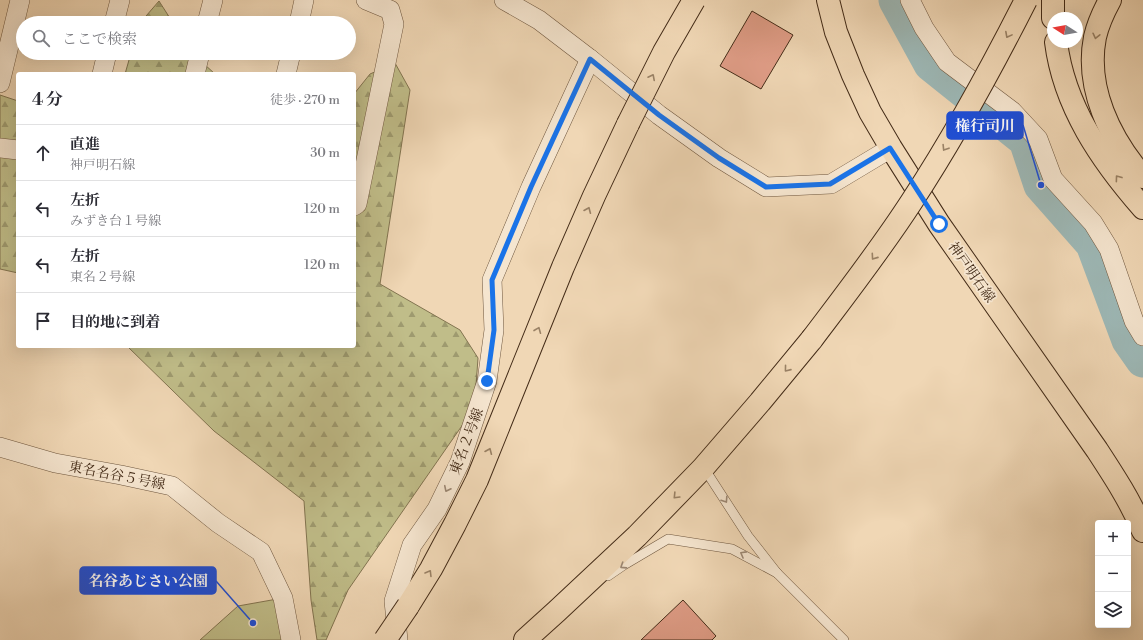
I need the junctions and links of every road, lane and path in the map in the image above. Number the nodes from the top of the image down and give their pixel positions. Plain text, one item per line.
1 (20, 0) edge
2 (120, 0) edge
3 (212, 0) edge
4 (304, 0) edge
5 (366, 0) edge
6 (504, 0) edge
7 (694, 0) edge
8 (828, 0) edge
9 (910, 0) edge
10 (1026, 0) edge
11 (1053, 0) edge
12 (1110, 0) edge
13 (1054, 12) edge
14 (16, 16) edge
15 (116, 16) edge
16 (209, 16) edge
17 (301, 16) edge
18 (16, 17) edge
19 (1057, 48) edge
20 (590, 59) junction
21 (105, 60) edge
22 (198, 60) edge
23 (289, 60) edge
24 (102, 72) edge
25 (195, 72) edge
26 (286, 72) edge
27 (0, 83) edge
28 (0, 148) edge
29 (890, 148) junction
30 (16, 150) edge
31 (1143, 177) edge
32 (356, 205) edge
33 (1143, 208) edge
34 (1143, 336) edge
35 (0, 447) edge
36 (703, 468) junction
37 (1143, 531) edge
38 (777, 573) junction
39 (557, 611) junction
40 (291, 640) edge
41 (385, 640) edge
42 (398, 640) edge
43 (525, 640) edge
44 (844, 640) edge

1 - 14 street
2 - 15 street
3 - 16 street
4 - 17 street
5 - 32 street
6 - 20 street
41 -> 7 main road, bridge
8 - 29 main road, 神戸明石線
9 - 34 street
10 -> 36 main road, bridge
11 - 13 main road
12 -> 31 main road
18 - 27 street
33 -> 19 main road
20 - 29 street
20 -> 42 street, 東名２号線
21 - 24 street
22 - 25 street
23 - 26 street
28 - 30 street
29 - 37 main road, 神戸明石線
35 - 40 street, 東名名谷５号線
36 -> 38 lane
36 -> 39 main road
38 -> 39 lane
38 - 44 lane
39 - 43 main road

